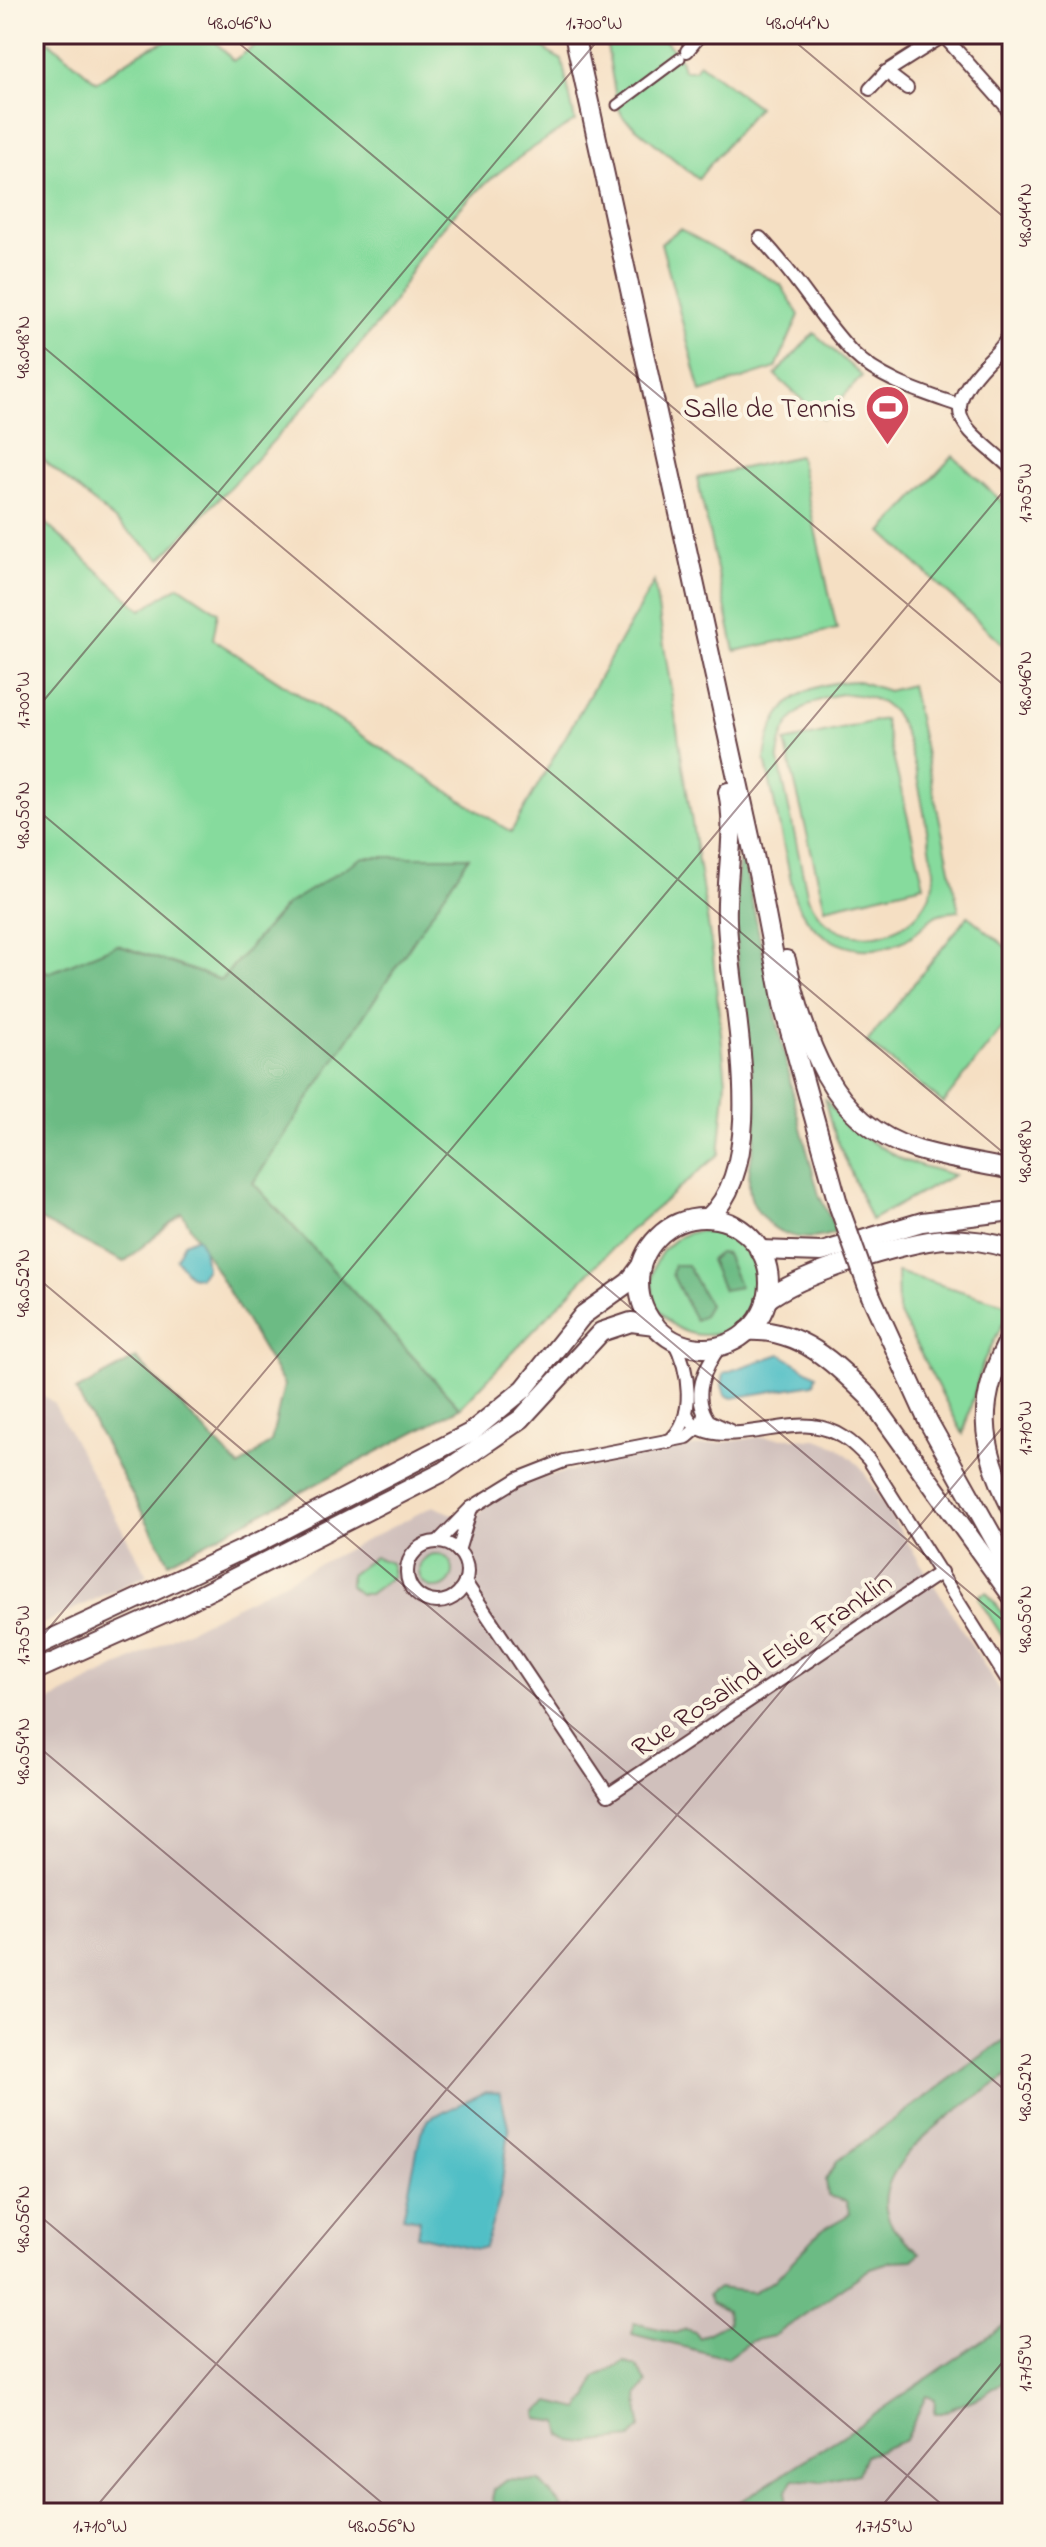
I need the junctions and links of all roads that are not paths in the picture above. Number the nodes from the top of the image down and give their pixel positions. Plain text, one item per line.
1 (574, 34) edge
2 (701, 34) edge
3 (943, 35) edge
4 (683, 55) joint
5 (886, 72) junction
6 (907, 88) dead end
7 (870, 89) dead end
8 (1008, 103) edge
9 (617, 105) dead end
10 (1012, 119) edge
11 (760, 238) dead end
12 (1012, 326) edge
13 (958, 405) junction
14 (1012, 469) edge
15 (719, 705) junction
16 (759, 878) junction
17 (1012, 1170) edge
18 (1012, 1211) edge
19 (708, 1218) junction
20 (1012, 1249) edge
21 (759, 1250) junction
22 (641, 1266) junction
23 (766, 1301) junction
24 (655, 1325) junction
25 (747, 1331) junction
26 (1012, 1334) edge
27 (673, 1339) junction
28 (721, 1345) junction
29 (686, 1413) junction
30 (704, 1415) junction
31 (698, 1429) junction
32 (735, 1432) junction
33 (668, 1442) junction
34 (471, 1508) junction
35 (1012, 1509) edge
36 (438, 1542) junction
37 (458, 1551) junction
38 (1012, 1571) edge
39 (941, 1572) junction
40 (465, 1582) junction
41 (1012, 1596) edge
42 (34, 1647) edge
43 (34, 1671) edge
44 (1012, 1687) edge

1 - 15 main road
2 - 4 street
3 - 5 street
3 - 8 street
4 - 9 street
5 - 6 street
5 - 7 street
8 - 10 street
11 - 13 street
12 - 13 street
13 - 14 street
15 - 16 main road
15 - 19 main road
16 - 17 main road
16 - 38 main road, bridge
18 - 21 main road
19 - 21 main road
19 - 22 main road
20 - 23 main road
21 - 23 main road
22 - 24 main road
22 - 42 main road
23 - 25 main road
24 - 27 main road
24 - 43 main road
25 - 28 main road
25 - 41 main road
26 - 35 main road
27 - 28 main road
27 - 29 street
28 - 30 street
29 - 31 street
29 - 33 street
30 - 31 street
30 - 32 street
31 - 32 street
31 - 33 street
32 - 39 street
33 - 34 street
34 - 36 street
34 - 37 street
36 - 37 street
36 - 40 street
37 - 40 street
39 - 40 street, Rue Rosalind Elsie Franklin
39 - 44 street

